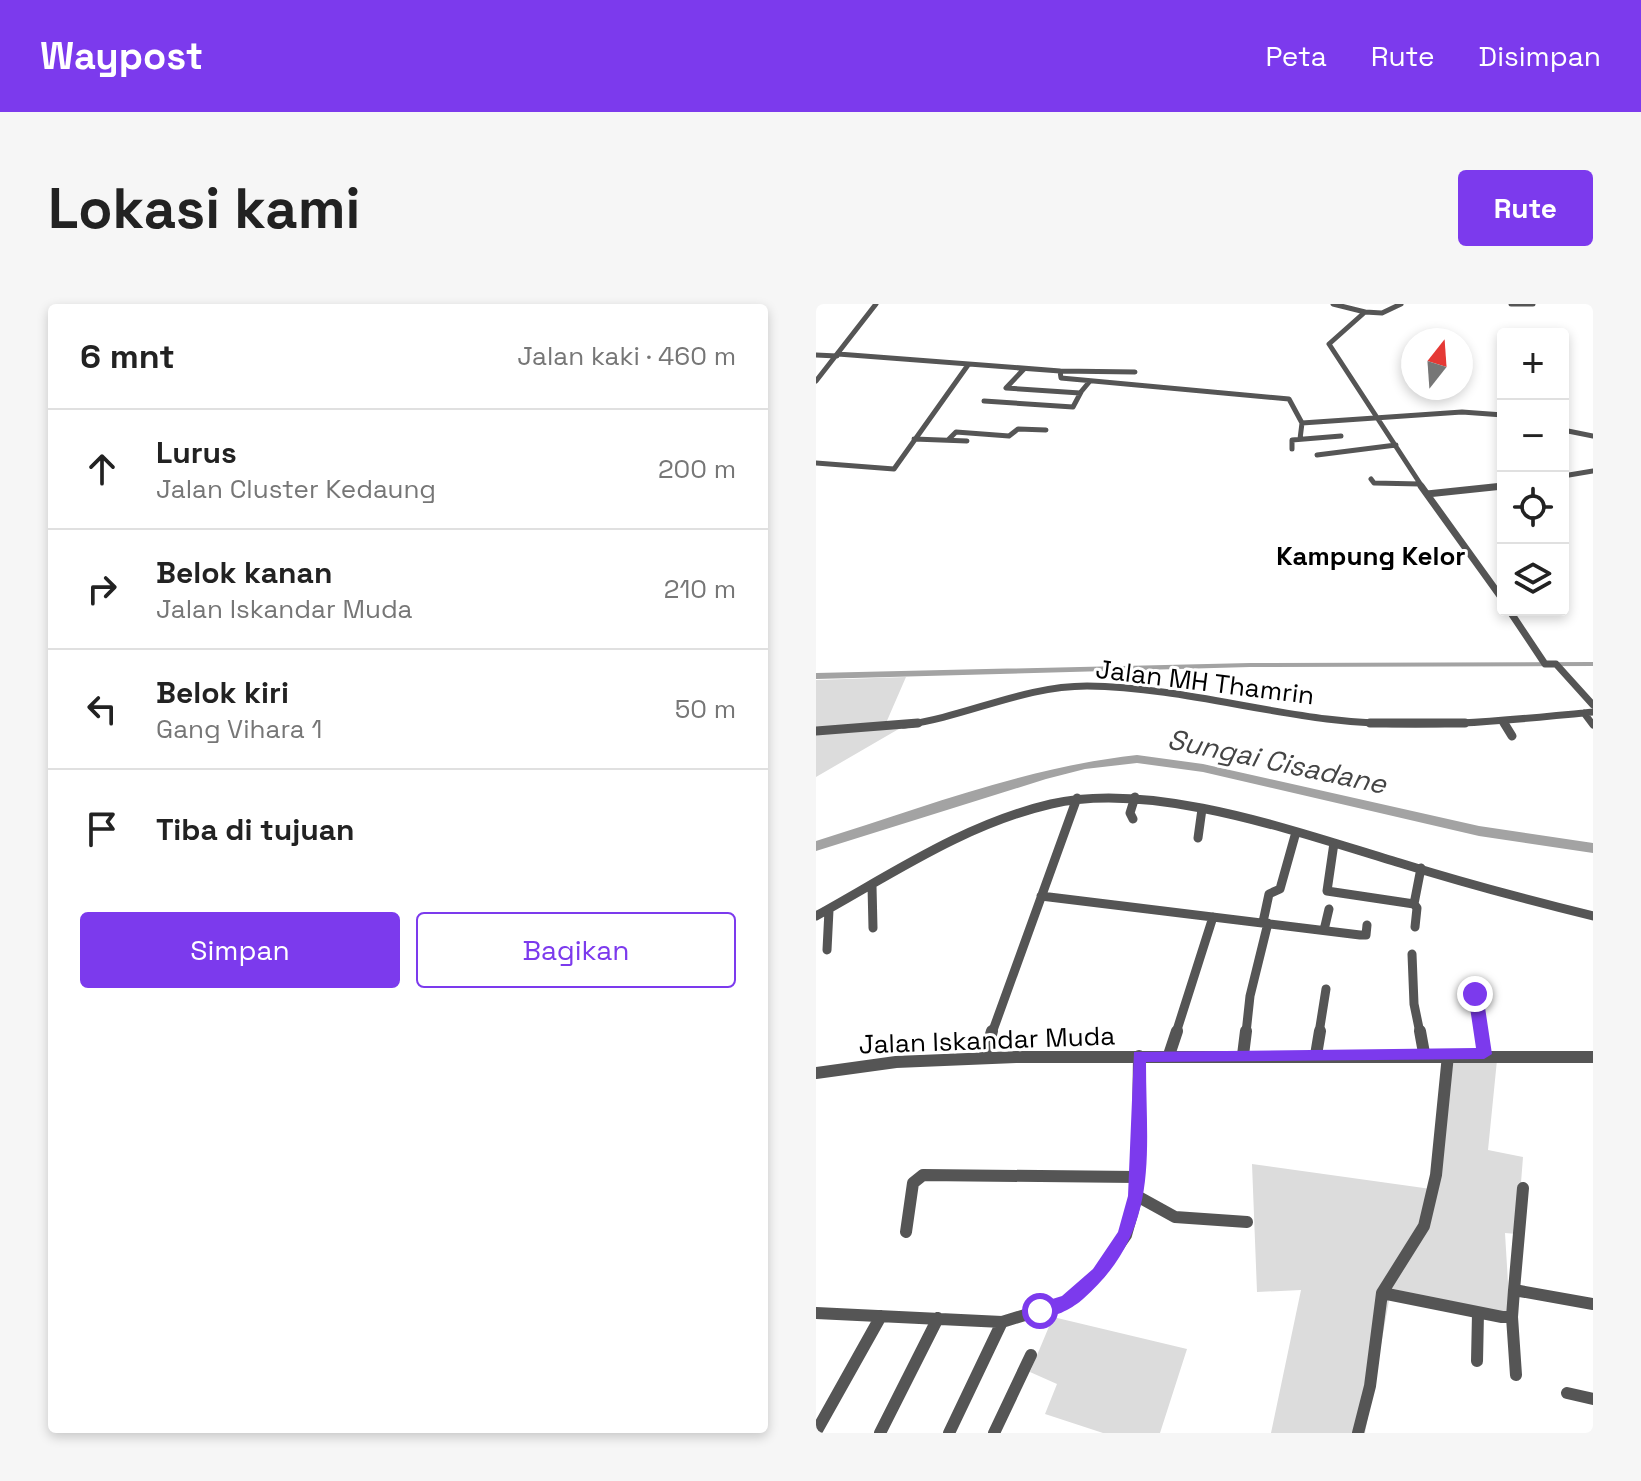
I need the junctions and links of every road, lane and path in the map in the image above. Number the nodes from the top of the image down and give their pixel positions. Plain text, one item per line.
1 (876, 304) edge
2 (1333, 304) edge
3 (1401, 304) edge
4 (1511, 304) edge
5 (1533, 304) edge
6 (1365, 312) junction
7 (816, 355) edge
8 (838, 355) junction
9 (968, 365) junction
10 (1024, 369) junction
11 (1060, 371) junction
12 (1135, 372) dead end
13 (816, 381) edge
14 (1090, 381) junction
15 (1081, 392) junction
16 (984, 401) dead end
17 (1497, 414) edge
18 (1378, 419) junction
19 (1302, 423) junction
20 (1046, 430) dead end
21 (1569, 431) edge
22 (1341, 436) dead end
23 (1593, 436) edge
24 (914, 439) junction
25 (1300, 439) junction
26 (948, 440) junction
27 (967, 441) dead end
28 (1396, 445) junction
29 (1292, 449) dead end
30 (1317, 455) dead end
31 (816, 463) edge
32 (1593, 471) edge
33 (1569, 475) edge
34 (1371, 479) dead end
35 (1420, 484) junction
36 (1497, 487) edge
37 (1427, 494) junction
38 (1497, 592) edge
39 (1513, 616) edge
40 (1593, 705) edge
41 (1589, 713) edge
42 (1503, 721) junction
43 (1593, 725) edge
44 (816, 731) edge
45 (1512, 736) dead end
46 (1135, 797) junction
47 (1077, 798) junction
48 (1202, 809) junction
49 (1133, 819) dead end
50 (1296, 832) junction
51 (1198, 838) dead end
52 (1334, 843) junction
53 (1421, 868) junction
54 (872, 886) junction
55 (1041, 896) junction
56 (1414, 904) junction
57 (1329, 909) dead end
58 (829, 910) junction
59 (816, 916) edge
60 (1593, 916) edge
61 (1213, 917) junction
62 (1265, 923) junction
63 (1367, 925) dead end
64 (1415, 927) dead end
65 (873, 928) dead end
66 (1324, 930) junction
67 (827, 950) dead end
68 (1412, 954) dead end
69 (1326, 989) dead end
70 (1475, 994) dead end
71 (1424, 1053) junction
72 (1484, 1054) junction
73 (1169, 1055) junction
74 (1243, 1055) junction
75 (1316, 1055) junction
76 (1448, 1055) junction
77 (1139, 1056) junction
78 (1593, 1057) edge
79 (984, 1058) junction
80 (816, 1073) edge
81 (1136, 1177) junction
82 (1523, 1188) dead end
83 (1137, 1196) junction
84 (1247, 1222) dead end
85 (906, 1232) dead end
86 (1514, 1290) junction
87 (1382, 1293) junction
88 (1593, 1304) edge
89 (816, 1313) edge
90 (1478, 1313) junction
91 (881, 1316) junction
92 (1512, 1317) junction
93 (938, 1318) junction
94 (1002, 1322) junction
95 (1031, 1355) dead end
96 (1477, 1361) dead end
97 (1516, 1375) dead end
98 (1567, 1393) dead end
99 (1593, 1399) edge
100 (816, 1432) edge
101 (880, 1433) edge
102 (949, 1433) edge
103 (994, 1433) edge
104 (1358, 1433) edge

1 - 8 street
2 - 6 street
3 - 6 street
4 - 5 street
6 - 18 street
7 - 8 street
8 - 9 street
8 - 13 street
9 - 10 street
9 - 24 street
10 - 11 street
10 - 15 street
11 - 12 street
11 - 14 street
14 - 15 street
14 - 19 street
15 - 16 street
17 - 18 street
18 - 19 street
18 - 28 street
19 - 25 street
20 - 26 street
21 - 23 street
22 - 25 street
24 - 26 street
24 - 31 street
25 - 29 street
26 - 27 street
28 - 30 street
28 - 35 street
32 - 33 street
34 - 35 street
35 - 37 street
36 - 37 street
37 - 38 street
39 - 40 street
41 - 42 street, Jalan MH Thamrin
41 - 43 street
42 - 44 street, Jalan MH Thamrin
42 - 45 street
46 - 47 street
46 - 48 street
46 - 49 street
47 - 54 street
47 - 55 street
48 - 50 street
48 - 51 street
50 - 52 street
50 - 62 street
52 - 53 street
52 - 56 street
53 - 56 street
53 - 60 street
54 - 58 street
54 - 65 street
55 - 61 street
55 - 79 street
56 - 64 street
57 - 66 street
58 - 59 street
58 - 67 street
61 - 62 street
61 - 73 street
62 - 66 street
62 - 74 street
63 - 66 street
68 - 71 street
69 - 75 street
70 - 72 street
71 - 75 street, Jalan Iskandar Muda
71 - 76 street, Jalan Iskandar Muda
72 - 76 street, Jalan Iskandar Muda
72 - 78 street, Jalan Iskandar Muda
73 - 74 street, Jalan Iskandar Muda
73 - 77 street, Jalan Iskandar Muda
74 - 75 street, Jalan Iskandar Muda
76 - 87 street
77 - 79 street, Jalan Iskandar Muda
77 - 81 street
79 - 80 street, Jalan Iskandar Muda
81 - 83 street
81 - 85 street
82 - 86 street
83 - 84 street
83 - 94 street
86 - 88 street
86 - 92 street
87 - 90 street
87 - 104 street
89 - 91 street
90 - 92 street
90 - 96 street
91 - 93 street
91 - 100 street
92 - 97 street
93 - 94 street
93 - 101 street
94 - 102 street
95 - 103 street
98 - 99 street

